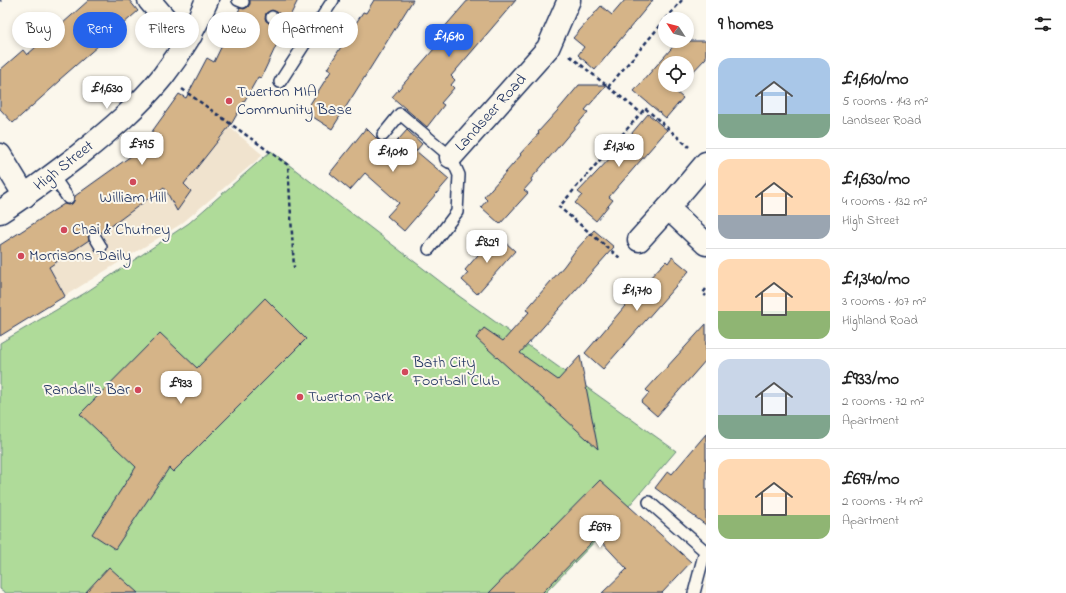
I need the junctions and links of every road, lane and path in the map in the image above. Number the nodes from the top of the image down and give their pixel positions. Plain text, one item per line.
1 (149, 0) edge
2 (207, 0) edge
3 (333, 0) edge
4 (569, 0) edge
5 (682, 0) edge
6 (159, 12) edge
7 (326, 12) edge
8 (672, 12) edge
9 (199, 18) edge
10 (658, 29) edge
11 (182, 48) edge
12 (303, 48) edge
13 (548, 48) junction
14 (164, 76) junction
15 (280, 82) dead end
16 (608, 87) junction
17 (641, 114) junction
18 (383, 135) dead end
19 (689, 147) dead end
20 (0, 155) edge
21 (451, 157) junction
22 (706, 163) edge
23 (52, 175) junction
24 (26, 196) junction
25 (68, 198) dead end
26 (668, 208) junction
27 (0, 212) edge
28 (95, 237) dead end
29 (639, 240) joint
30 (706, 244) edge
31 (101, 247) dead end
32 (429, 249) dead end
33 (294, 268) dead end
34 (706, 288) edge
35 (706, 296) edge
36 (648, 502) dead end
37 (694, 593) edge

1 - 6 street
2 - 9 street, High Street
3 - 7 lane
4 - 13 street, Landseer Road
5 - 8 path
10 - 16 path
11 - 14 street, High Street
12 - 15 lane
13 - 16 path
13 - 21 street, Landseer Road
14 - 23 street, High Street
14 - 33 path
16 - 17 path
17 - 19 path
17 - 29 path
18 - 21 lane
20 - 24 street
21 - 32 lane, Landseer Road
22 - 26 street
23 - 24 street, High Street
23 - 25 lane
24 - 27 street, High Street
26 - 29 street
26 - 30 street
28 - 31 lane
34 - 35 path
36 - 37 lane

